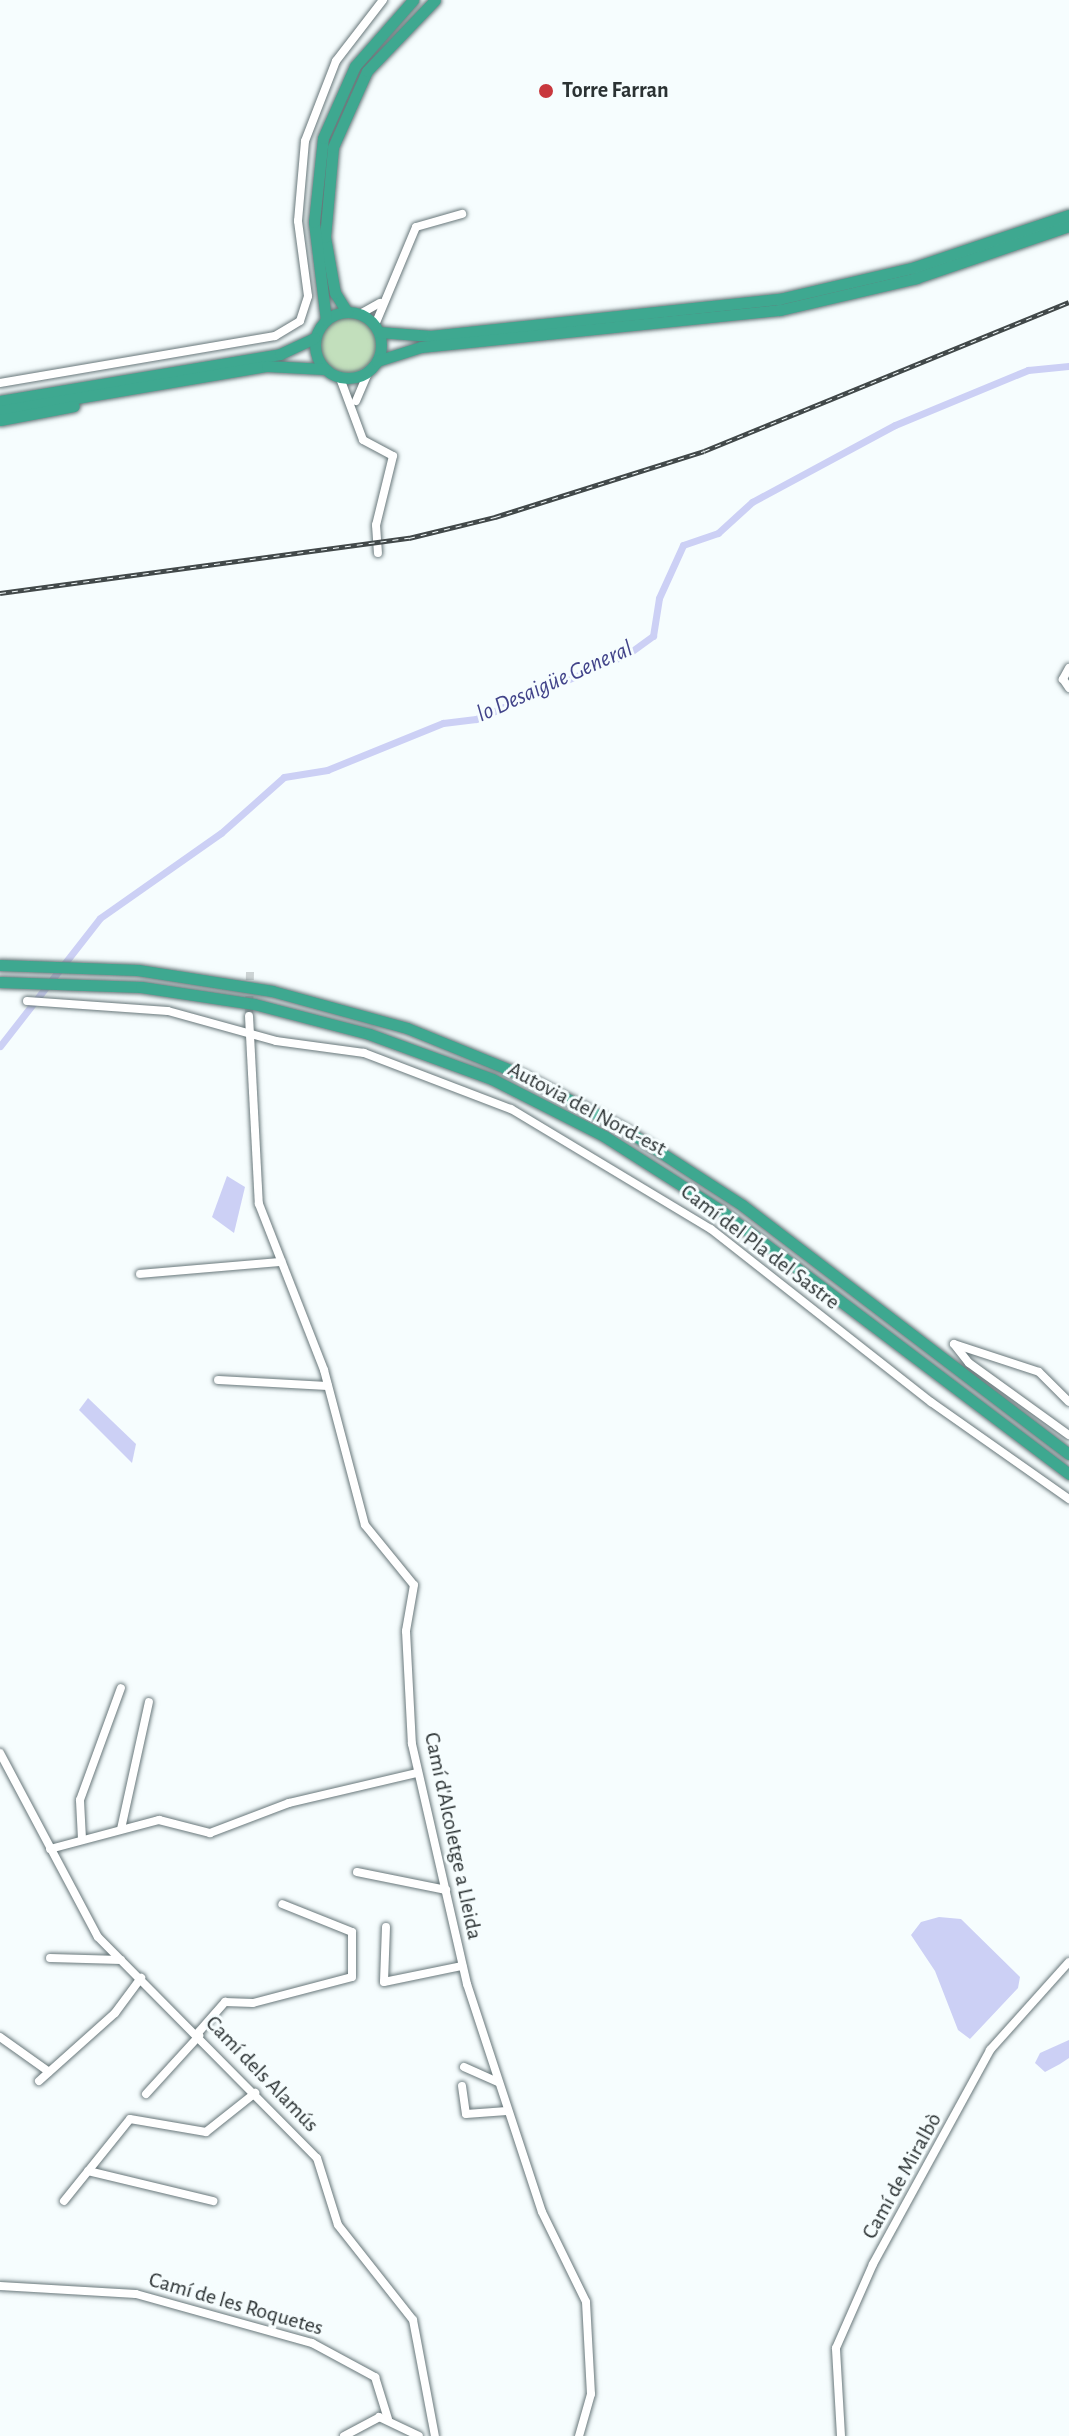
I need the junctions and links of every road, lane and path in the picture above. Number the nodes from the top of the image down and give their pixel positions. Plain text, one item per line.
1 (383, 0) edge
2 (413, 0) edge
3 (435, 0) edge
4 (462, 214) dead end
5 (1069, 215) edge
6 (1069, 226) edge
7 (380, 303) junction
8 (347, 312) junction
9 (360, 314) junction
10 (326, 320) junction
11 (377, 328) junction
12 (315, 338) junction
13 (377, 361) junction
14 (324, 369) junction
15 (369, 371) junction
16 (229, 372) junction
17 (340, 378) junction
18 (0, 383) edge
19 (0, 401) edge
20 (355, 406) junction
21 (0, 411) edge
22 (0, 420) edge
23 (378, 553) dead end
24 (1069, 668) edge
25 (1069, 688) edge
26 (0, 965) edge
27 (0, 982) edge
28 (32, 1002) dead end
29 (249, 1016) tunnel mouth
30 (247, 1034) junction
31 (281, 1262) junction
32 (140, 1274) dead end
33 (218, 1380) dead end
34 (328, 1386) junction
35 (1069, 1402) edge
36 (1069, 1435) edge
37 (1069, 1454) edge
38 (1069, 1474) edge
39 (1069, 1499) edge
40 (121, 1688) dead end
41 (149, 1702) dead end
42 (0, 1753) edge
43 (417, 1773) junction
44 (121, 1829) junction
45 (82, 1839) junction
46 (50, 1849) junction
47 (357, 1872) dead end
48 (446, 1890) junction
49 (282, 1904) dead end
50 (386, 1927) dead end
51 (50, 1958) dead end
52 (121, 1960) junction
53 (1069, 1962) edge
54 (462, 1966) junction
55 (141, 1978) junction
56 (198, 2035) junction
57 (0, 2037) edge
58 (464, 2067) dead end
59 (49, 2072) junction
60 (39, 2081) dead end
61 (497, 2082) junction
62 (462, 2086) dead end
63 (255, 2093) junction
64 (146, 2094) dead end
65 (507, 2111) junction
66 (88, 2171) junction
67 (64, 2201) dead end
68 (213, 2201) dead end
69 (0, 2286) edge
70 (388, 2419) junction
71 (344, 2436) edge
72 (419, 2436) edge
73 (435, 2436) edge
74 (579, 2436) edge
75 (841, 2436) edge

1 - 18 street
2 - 10 highway
3 - 8 highway
4 - 7 street
5 - 11 highway
6 - 13 highway
7 - 9 street
7 - 11 street
8 - 9 highway
8 - 10 highway
9 - 11 highway
10 - 12 highway
11 - 13 highway
12 - 14 highway
12 - 19 highway
13 - 15 highway
14 - 16 highway
14 - 17 highway
15 - 17 highway
15 - 20 street
16 - 21 highway
16 - 22 highway
17 - 20 street
20 - 23 street
24 - 25 street
26 - 37 highway, Autovia del Nord-est
27 - 38 highway, Autovia del Nord-est
28 - 30 street, Camí del Pla del Sastre
29 - 30 street, Camí d'Alcoletge a Lleida
30 - 31 street, Camí d'Alcoletge a Lleida
30 - 39 street, Camí del Pla del Sastre
31 - 32 street
31 - 34 street, Camí d'Alcoletge a Lleida
33 - 34 street
34 - 43 street, Camí d'Alcoletge a Lleida
35 - 36 street
40 - 45 street
41 - 44 street
42 - 46 street, Camí dels Alamús
43 - 44 street
43 - 48 street, Camí d'Alcoletge a Lleida
44 - 45 street
45 - 46 street
46 - 52 street, Camí dels Alamús
47 - 48 street
48 - 54 street, Camí d'Alcoletge a Lleida
49 - 56 street
50 - 54 street
51 - 52 street
52 - 55 street, Camí dels Alamús
53 - 75 street, Camí de Miralbò
54 - 61 street, Camí d'Alcoletge a Lleida
55 - 56 street, Camí dels Alamús
55 - 59 street
56 - 63 street, Camí dels Alamús
56 - 64 street
57 - 59 street
58 - 61 street
59 - 60 street
61 - 65 street, Camí d'Alcoletge a Lleida
62 - 65 street
63 - 66 street
63 - 73 street, Camí dels Alamús
65 - 74 street, Camí d'Alcoletge a Lleida
66 - 67 street
66 - 68 street
69 - 70 street, Camí de les Roquetes
70 - 71 street
70 - 72 street

